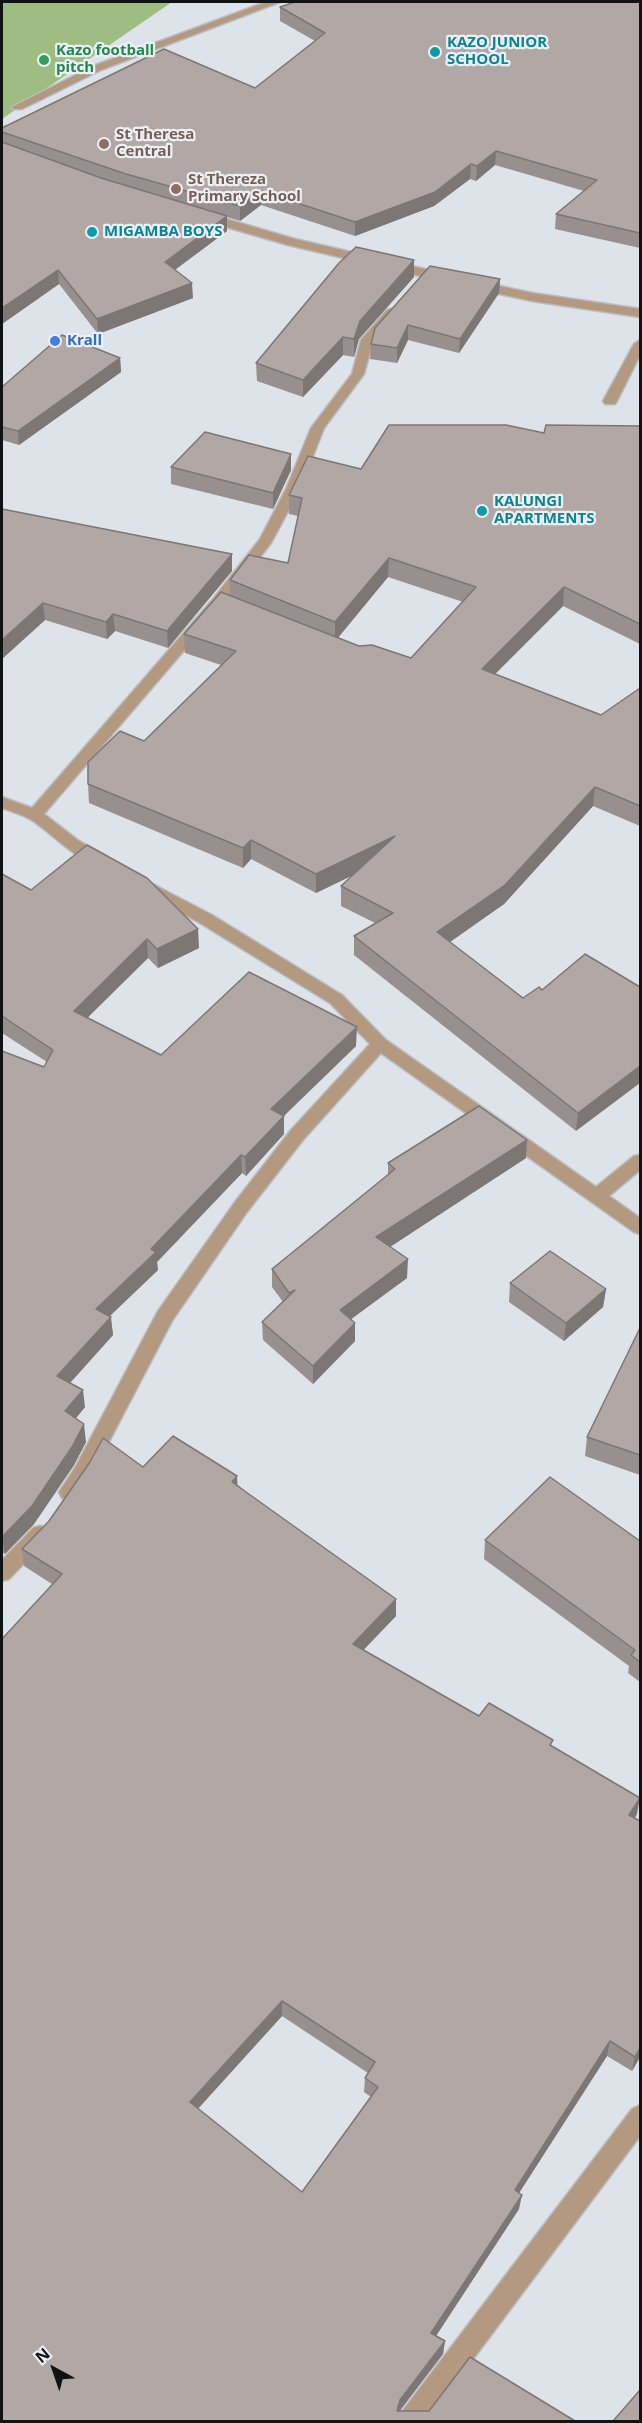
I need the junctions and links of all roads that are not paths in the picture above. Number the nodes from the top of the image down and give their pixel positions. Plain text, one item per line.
1 (275, 2) edge
2 (18, 107) dead end
3 (190, 213) edge
4 (404, 299) edge
5 (640, 313) edge
6 (640, 345) edge
7 (610, 401) dead end
8 (2, 802) edge
9 (35, 815) junction
10 (114, 867) edge
11 (134, 879) edge
12 (380, 1044) junction
13 (640, 1161) edge
14 (595, 1197) junction
15 (640, 1227) edge
16 (2, 1573) edge
17 (640, 2117) edge
18 (411, 2421) edge

1 - 2 street
3 - 5 street
4 - 9 street
6 - 7 street
8 - 9 street
9 - 10 street
11 - 12 street
12 - 14 street
12 - 16 street
13 - 14 street
14 - 15 street
17 - 18 street

